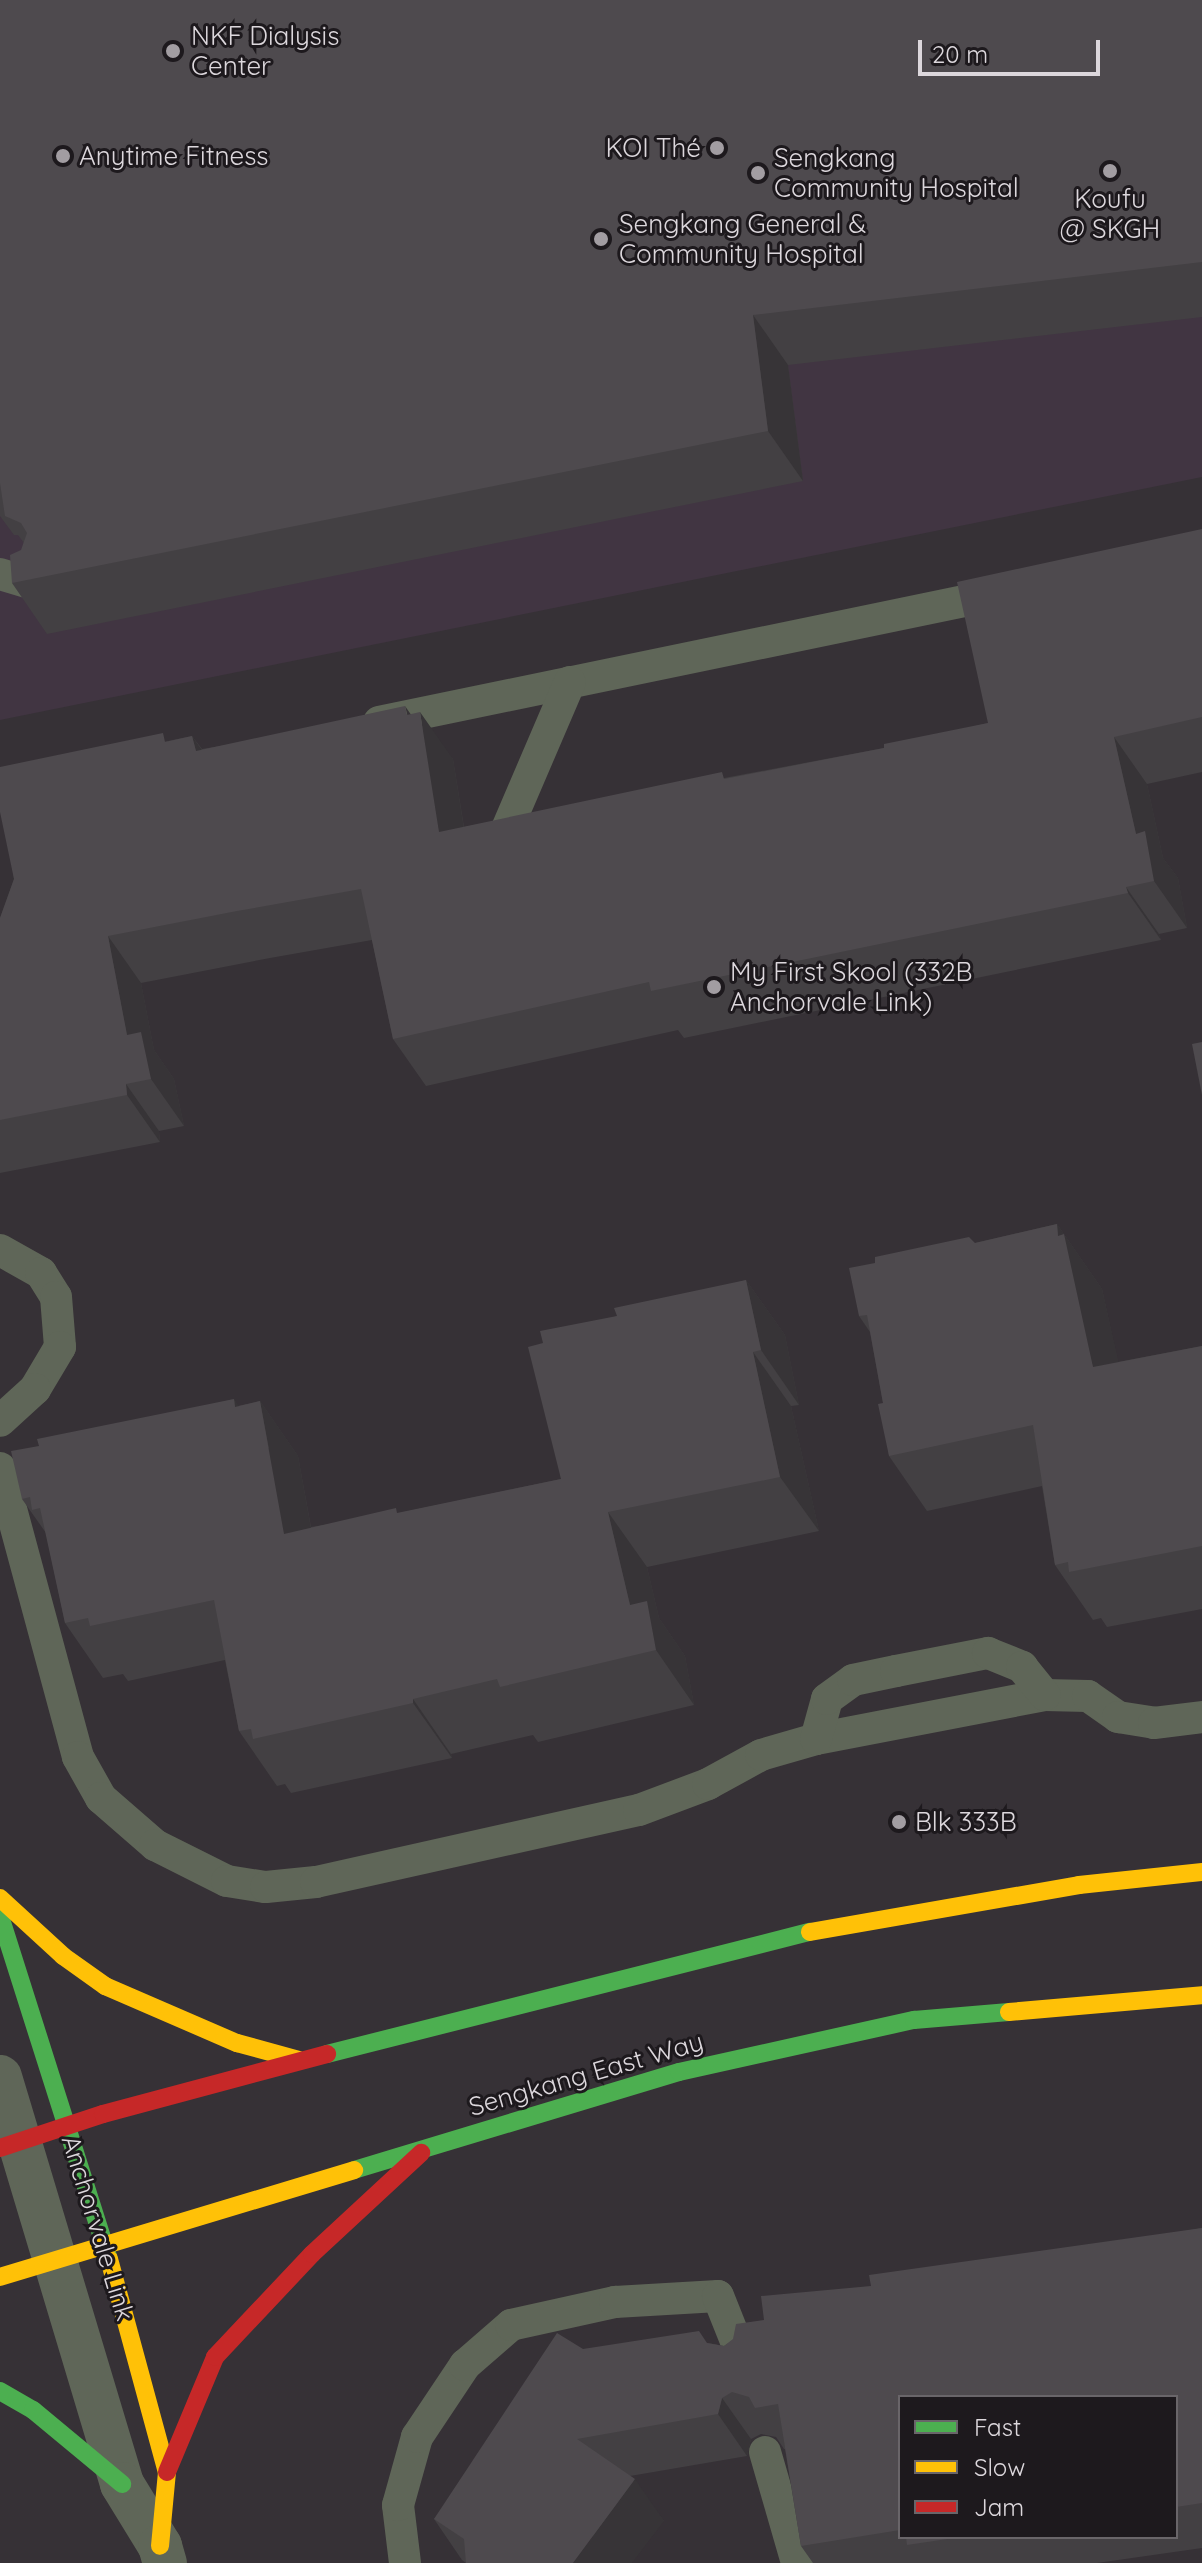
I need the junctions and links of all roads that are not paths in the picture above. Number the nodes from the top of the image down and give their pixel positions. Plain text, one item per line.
1 (0, 574) edge
2 (1039, 586) edge
3 (43, 587) edge
4 (570, 682) junction
5 (354, 727) edge
6 (506, 831) edge
7 (0, 1250) edge
8 (0, 1421) edge
9 (0, 1468) edge
10 (1045, 1695) junction
11 (1202, 1717) edge
12 (816, 1739) junction
13 (1202, 1872) edge
14 (0, 1898) edge
15 (0, 1916) edge
16 (1202, 1995) edge
17 (301, 2061) junction
18 (0, 2077) edge
19 (67, 2126) junction
20 (10, 2144) edge
21 (429, 2146) junction
22 (105, 2245) junction
23 (54, 2261) junction
24 (0, 2277) edge
25 (747, 2369) edge
26 (0, 2391) edge
27 (765, 2452) edge
28 (167, 2472) junction
29 (122, 2484) junction
30 (163, 2554) edge
31 (405, 2563) edge
32 (797, 2563) edge

1 - 3 lane
2 - 4 lane
4 - 5 lane
4 - 6 lane
7 - 8 lane
9 - 12 lane
10 - 11 lane
10 - 12 lane
10 - 12 lane
13 - 17 main road
14 - 17 main road
15 - 19 main road, Anchorvale Link
16 - 21 main road, Sengkang East Way
17 - 19 main road
18 - 20 street, Anchorvale Link
19 - 20 main road
19 - 22 main road, Anchorvale Link
20 - 23 street, Anchorvale Link
21 - 22 main road, Sengkang East Way
21 - 28 main road
22 - 23 main road, Sengkang East Way
22 - 28 main road, Anchorvale Link
23 - 24 main road, Sengkang East Way
23 - 29 street, Anchorvale Link
25 - 31 lane
26 - 29 main road
27 - 32 lane
28 - 30 main road, Anchorvale Link
29 - 30 street, Anchorvale Link

